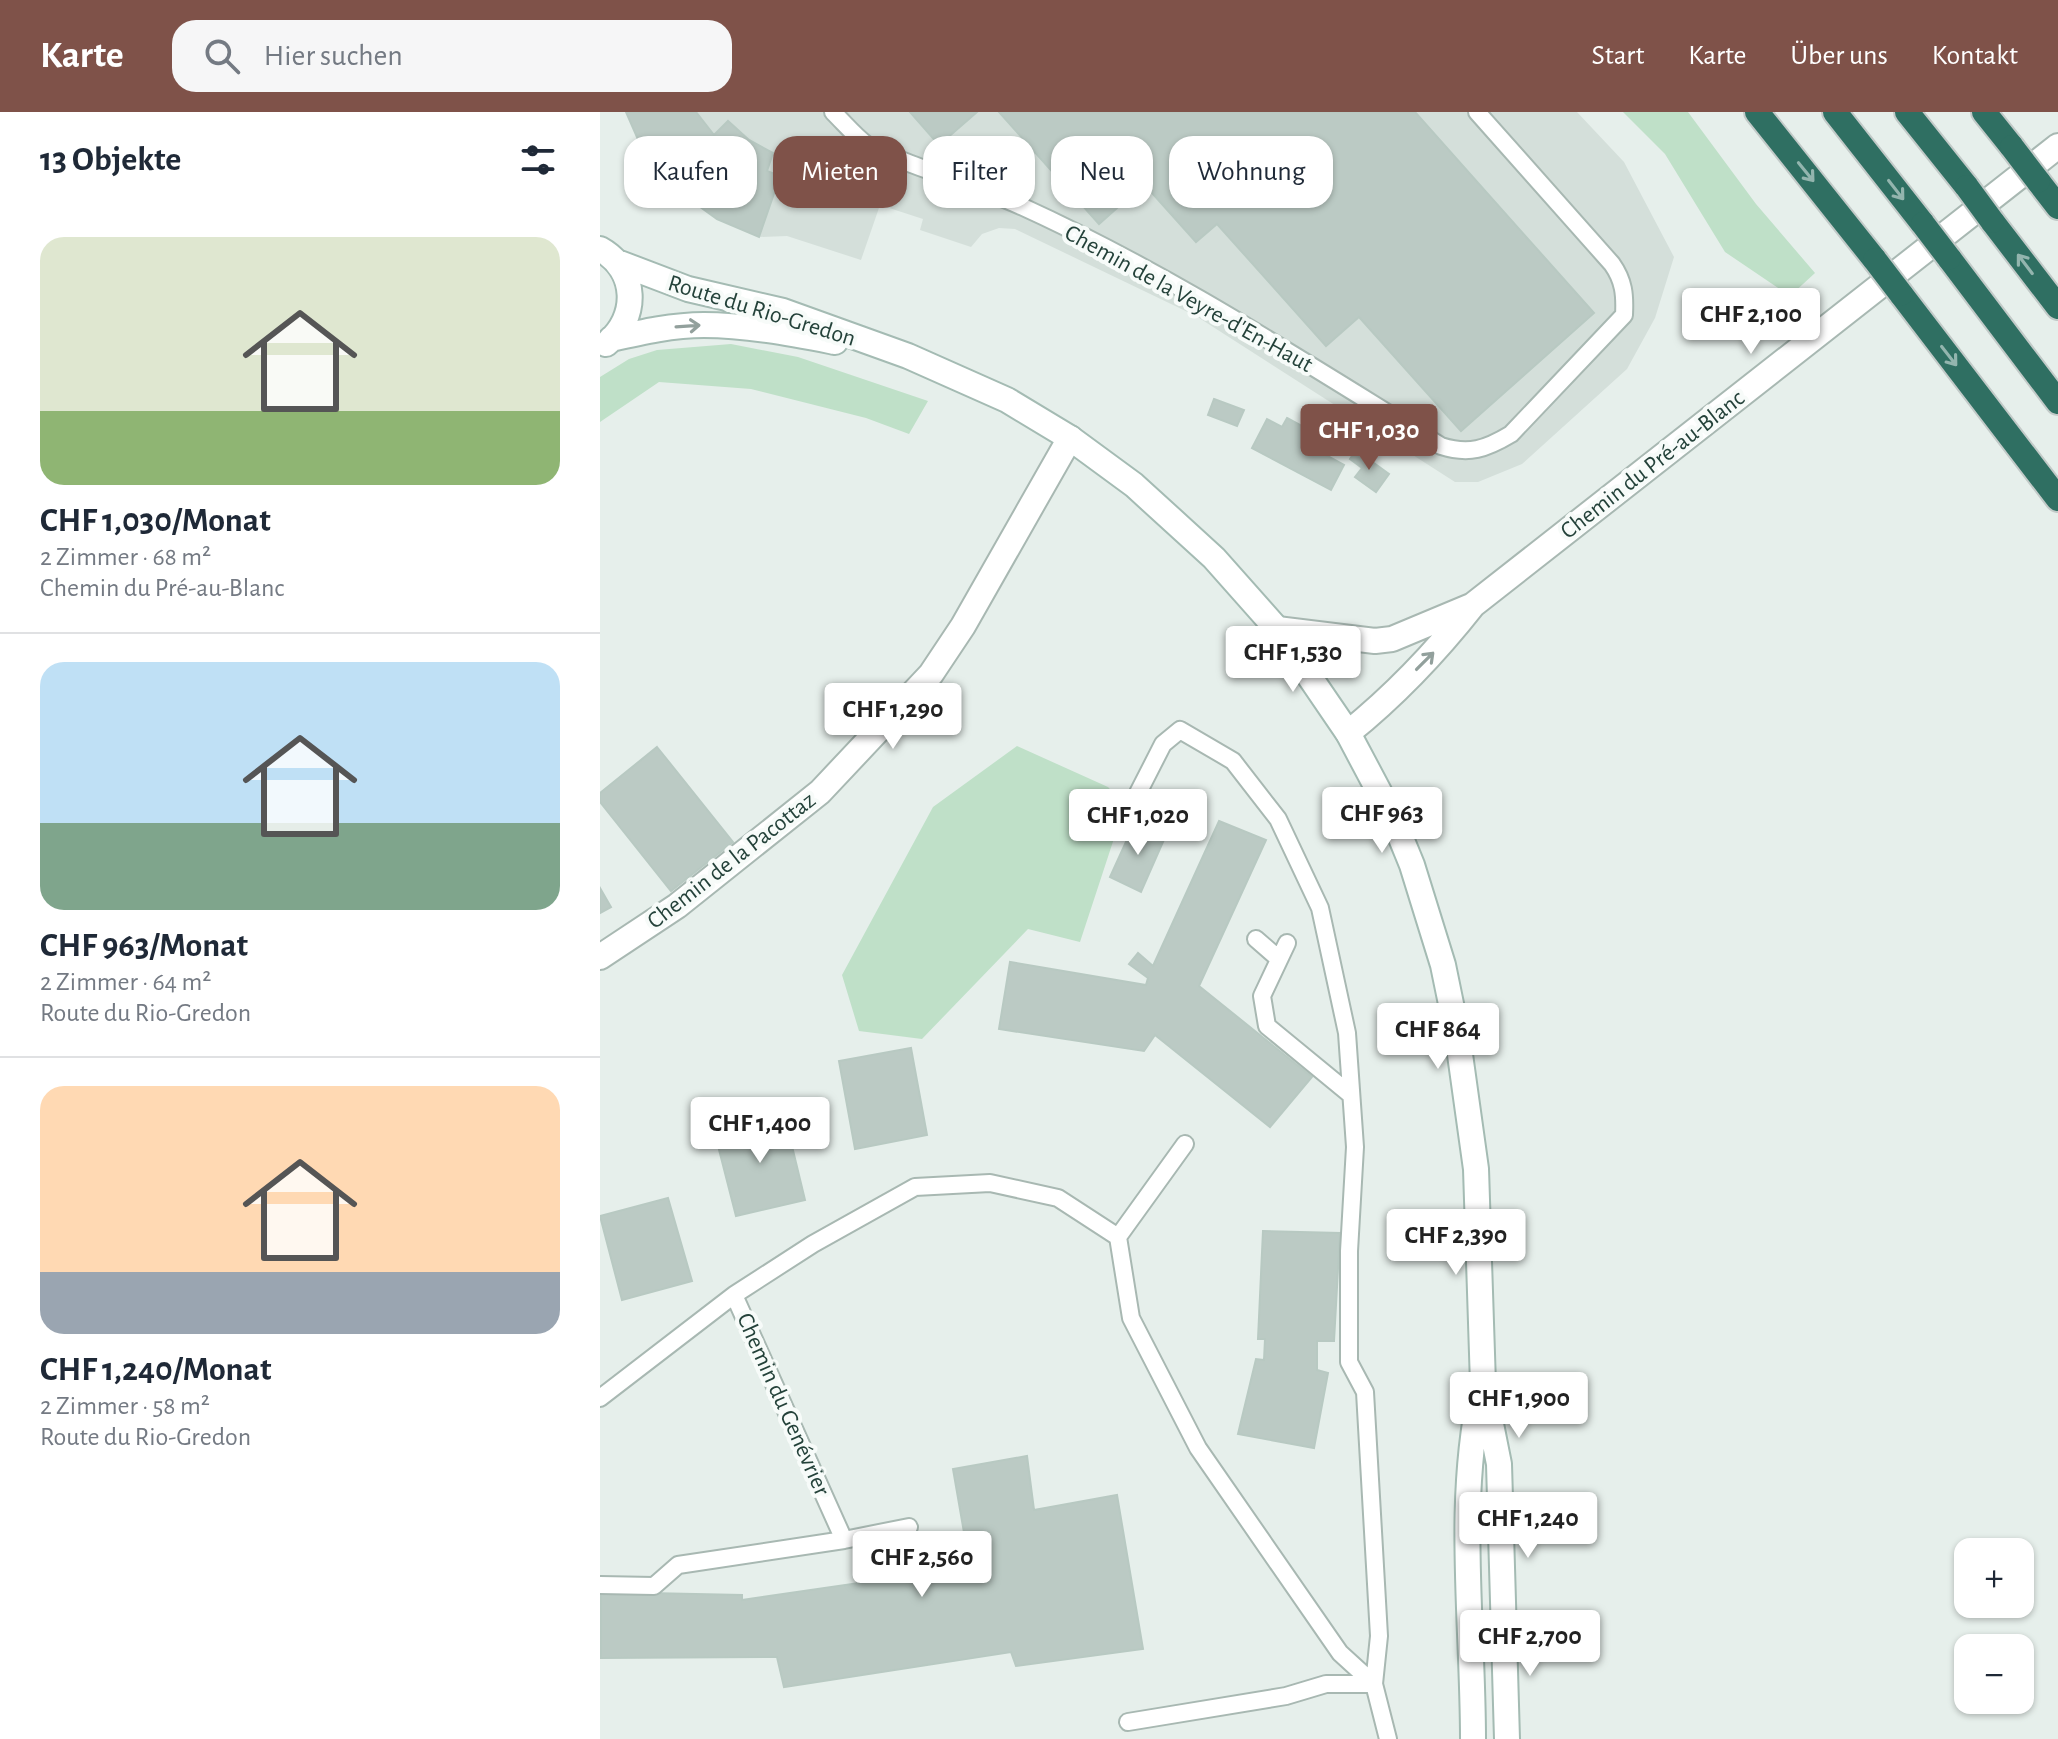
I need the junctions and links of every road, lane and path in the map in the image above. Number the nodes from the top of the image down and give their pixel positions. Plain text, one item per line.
1 (833, 112) edge
2 (1477, 112) edge
3 (1757, 112) edge
4 (1835, 112) edge
5 (1907, 112) edge
6 (1984, 112) edge
7 (2058, 146) edge
8 (2058, 207) edge
9 (600, 232) edge
10 (610, 257) edge
11 (2058, 307) edge
12 (606, 343) edge
13 (908, 356) junction
14 (2058, 402) edge
15 (1070, 438) junction
16 (2058, 499) edge
17 (1473, 605) junction
18 (1277, 629) junction
19 (1348, 733) junction
20 (1137, 795) dead end
21 (1256, 939) dead end
22 (1287, 943) dead end
23 (600, 957) edge
24 (1279, 959) junction
25 (1351, 1095) junction
26 (1185, 1144) dead end
27 (1118, 1237) junction
28 (734, 1295) junction
29 (1483, 1384) junction
30 (600, 1398) edge
31 (909, 1527) dead end
32 (844, 1540) junction
33 (600, 1585) edge
34 (1374, 1684) junction
35 (1128, 1722) dead end
36 (1388, 1739) edge
37 (1473, 1739) edge
38 (1507, 1739) edge

1 - 2 lane, Chemin de la Veyre-d'En-Haut
3 -> 16 highway, bridge
4 -> 14 highway, bridge
11 -> 5 highway, bridge
6 - 8 highway, bridge
7 - 17 main road, Chemin du Pré-au-Blanc
9 - 10 main road
10 - 12 main road
10 - 13 main road, Route du Rio-Gredon
12 -> 13 main road, Route du Rio-Gredon
13 - 15 main road, Route du Rio-Gredon
15 - 18 main road, Route du Rio-Gredon
15 - 23 main road, Chemin de la Pacottaz
17 - 18 main road, Chemin du Pré-au-Blanc
19 -> 17 main road, Chemin du Pré-au-Blanc
18 - 19 main road, Route du Rio-Gredon
19 - 29 main road, Route du Rio-Gredon
20 - 25 lane
21 - 24 lane
22 - 24 lane
24 - 25 lane
25 - 34 lane
26 - 27 lane
27 - 28 lane, Chemin du Genévrier
27 - 34 lane
28 - 30 lane
28 - 32 lane, Chemin du Genévrier
29 - 37 main road, Route du Rio-Gredon
29 - 38 main road, Route du Rio-Gredon
31 - 32 lane
32 - 33 lane
34 - 35 lane
34 - 36 lane

